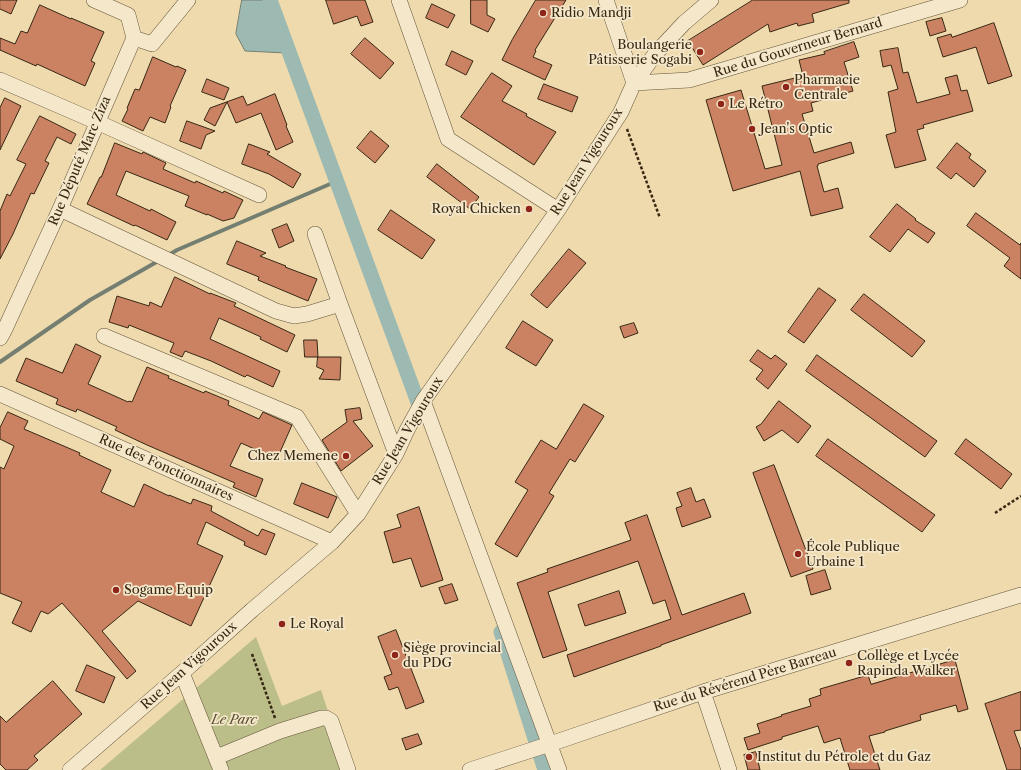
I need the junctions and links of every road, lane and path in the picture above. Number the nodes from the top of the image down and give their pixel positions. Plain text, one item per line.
1 (94, 0) edge
2 (188, 0) edge
3 (399, 0) edge
4 (606, 0) edge
5 (711, 0) edge
6 (960, 0) edge
7 (134, 38) junction
8 (0, 80) edge
9 (634, 83) junction
10 (621, 112) junction
11 (97, 122) junction
12 (259, 195) dead end
13 (60, 209) junction
14 (558, 210) junction
15 (660, 218) dead end
16 (315, 234) dead end
17 (340, 304) junction
18 (2, 331) edge
19 (104, 336) dead end
20 (0, 394) edge
21 (424, 401) junction
22 (396, 454) junction
23 (1021, 496) edge
24 (994, 513) dead end
25 (358, 514) junction
26 (332, 542) junction
27 (1021, 595) edge
28 (252, 654) dead end
29 (182, 673) junction
30 (703, 692) junction
31 (280, 731) junction
32 (547, 745) junction
33 (219, 764) edge
34 (70, 770) edge
35 (348, 770) edge
36 (470, 770) edge
37 (559, 770) edge
38 (729, 770) edge

1 - 7 street
2 - 7 street
3 - 14 street
4 - 9 street
5 - 9 street, Rue Jean Vigouroux
6 - 9 street, Rue du Gouverneur Bernard
7 - 11 street, Rue Député Marc Ziza
8 - 11 street
9 - 10 street, Rue Jean Vigouroux
10 - 14 street, Rue Jean Vigouroux
10 - 15 path
11 - 12 street
11 - 13 street, Rue Député Marc Ziza
13 - 17 street
13 - 18 street, Rue Député Marc Ziza
14 - 21 street, Rue Jean Vigouroux
16 - 17 street
17 - 22 street
19 - 25 street
20 - 26 street, Rue des Fonctionnaires
21 - 22 street, Rue Jean Vigouroux
21 - 32 street
22 - 25 street, Rue Jean Vigouroux
23 - 24 path
25 - 26 street, Rue Jean Vigouroux
26 - 29 street, Rue Jean Vigouroux
27 - 30 street, Rue du Révérend Père Barreau
28 - 31 path
29 - 33 street
29 - 34 street, Rue Jean Vigouroux
30 - 32 street, Rue du Révérend Père Barreau
30 - 38 street
31 - 33 street
31 - 35 street
32 - 36 street, Rue du Révérend Père Barreau
32 - 37 street

